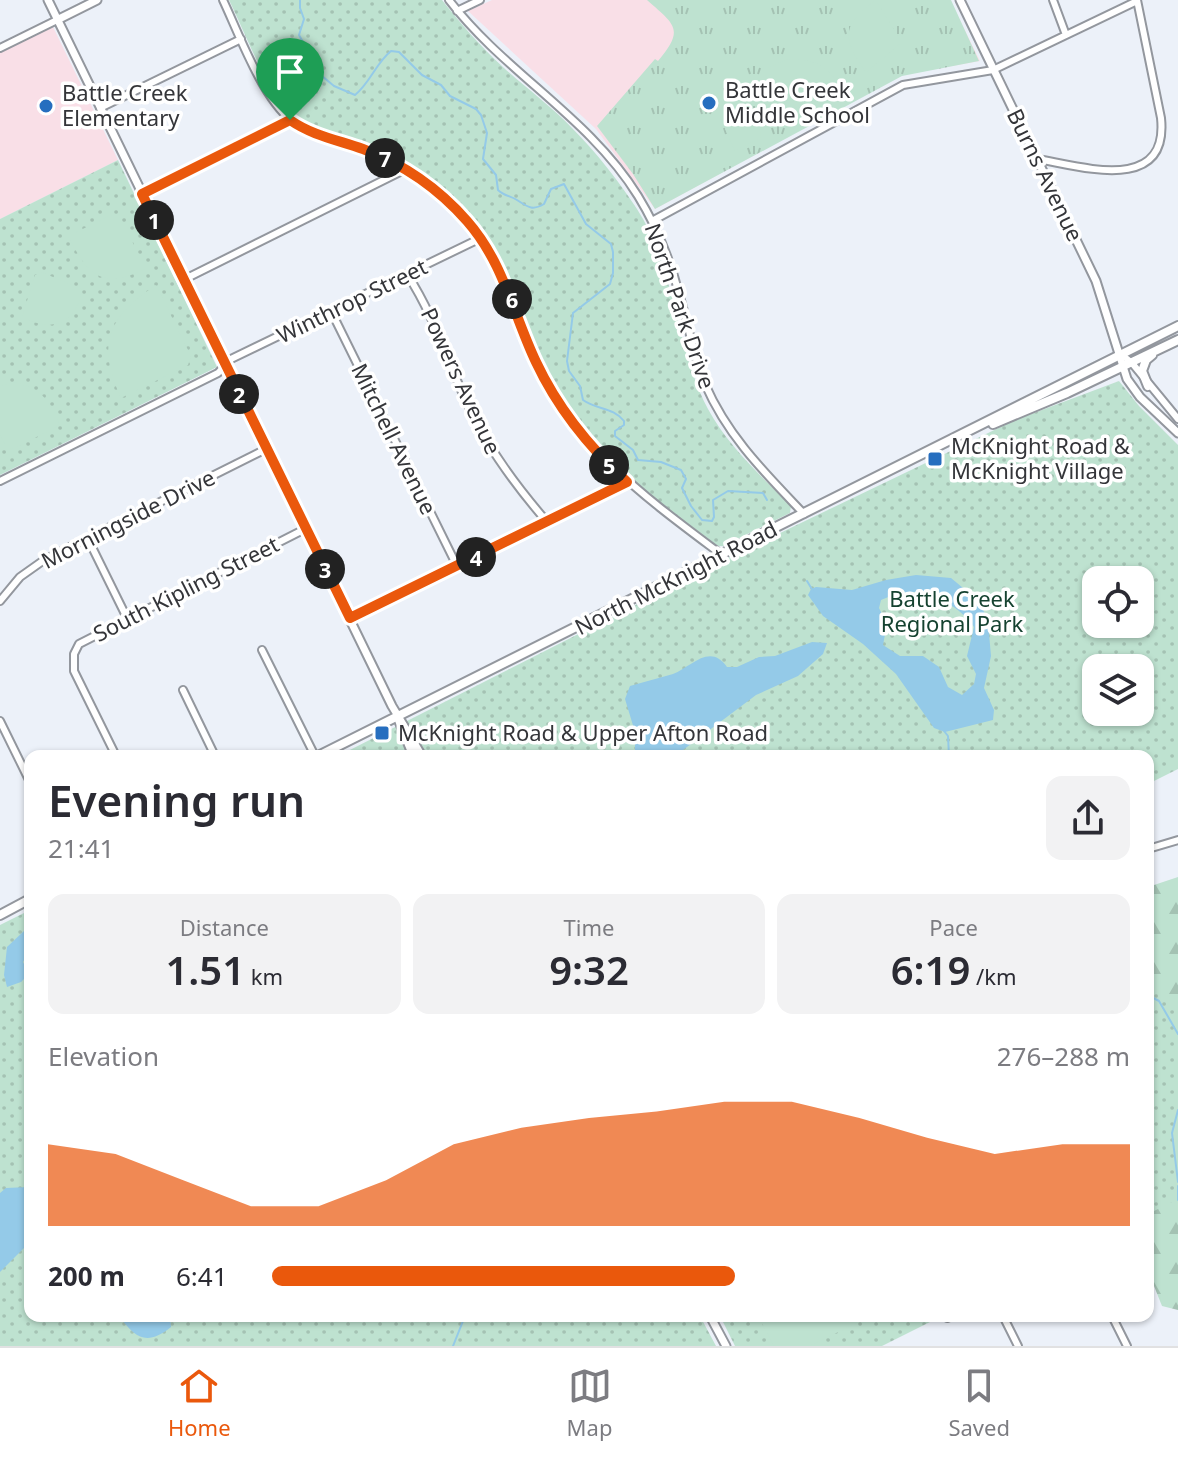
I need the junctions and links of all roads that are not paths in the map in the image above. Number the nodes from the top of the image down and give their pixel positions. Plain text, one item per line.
1 (48, 0) edge
2 (97, 0) edge
3 (223, 0) edge
4 (449, 0) edge
5 (480, 0) edge
6 (960, 0) edge
7 (1053, 0) edge
8 (1137, 0) edge
9 (457, 11) junction
10 (57, 20) junction
11 (1066, 35) junction
12 (241, 39) junction
13 (0, 48) edge
14 (993, 70) junction
15 (100, 108) junction
16 (290, 120) junction
17 (1037, 159) junction
18 (406, 169) junction
19 (142, 194) junction
20 (652, 221) junction
21 (481, 238) junction
22 (407, 274) junction
23 (183, 280) junction
24 (331, 311) junction
25 (1178, 326) edge
26 (1178, 340) edge
27 (1158, 350) junction
28 (1121, 354) junction
29 (1132, 363) junction
30 (225, 366) junction
31 (1122, 368) junction
32 (1148, 386) junction
33 (1178, 419) edge
34 (1178, 433) edge
35 (955, 440) junction
36 (266, 449) junction
37 (0, 481) edge
38 (627, 482) junction
39 (804, 514) junction
40 (548, 523) junction
41 (305, 529) junction
42 (88, 539) junction
43 (722, 555) junction
44 (457, 566) junction
45 (0, 601) edge
46 (127, 618) junction
47 (350, 618) junction
48 (262, 650) dead end
49 (183, 690) dead end
50 (398, 717) junction
51 (0, 721) edge
52 (113, 750) edge
53 (212, 750) edge
54 (313, 750) edge
55 (329, 750) edge
56 (410, 750) edge
57 (419, 750) edge
58 (24, 770) edge
59 (1178, 840) edge
60 (1154, 847) edge
61 (24, 902) edge
62 (0, 915) edge
63 (713, 1322) edge
64 (1006, 1322) edge
65 (1115, 1322) edge
66 (726, 1346) edge
67 (1018, 1346) edge
68 (1127, 1346) edge

1 - 10 street
2 - 10 street
3 - 12 street
4 - 9 street, North Park Drive
5 - 9 street
6 - 14 street, Burns Avenue
7 - 11 street
8 - 11 street
8 - 17 street
9 - 20 street, North Park Drive
10 - 13 street
10 - 15 street
11 - 14 street
12 - 15 street
12 - 16 street
14 - 17 street, Burns Avenue
14 - 20 street
15 - 19 street
16 - 18 street
16 - 19 street
17 - 28 street, Burns Avenue
18 - 21 street
18 - 23 street
19 - 23 street
20 - 39 street, North Park Drive
21 - 22 street, Winthrop Street
21 - 38 street
22 - 24 street, Winthrop Street
22 - 40 street, Powers Avenue
23 - 30 street
24 - 30 street, Winthrop Street
24 - 44 street, Mitchell Avenue
25 - 28 main road
26 - 27 main road
27 - 29 main road
27 - 32 main road
28 - 29 street
28 - 31 street, Burns Avenue
28 - 35 main road
29 - 31 main road
29 - 32 street
30 - 36 street
30 - 37 street, Winthrop Street
31 - 34 street
31 - 35 main road
32 - 33 street
35 - 39 main road, North McKnight Road
36 - 41 street
36 - 42 street, Morningside Drive
38 - 40 street
38 - 43 street
39 - 43 main road, North McKnight Road
40 - 44 street
41 - 46 street, South Kipling Street
41 - 47 street
42 - 45 street, Morningside Drive
42 - 46 street
43 - 50 main road, North McKnight Road
44 - 47 street
46 - 52 street, South Kipling Street
47 - 50 street
48 - 54 street
49 - 53 street
50 - 55 main road, North McKnight Road
50 - 56 street
50 - 57 street
51 - 58 street
59 - 60 street
61 - 62 main road
63 - 66 street
64 - 67 street
65 - 68 street

